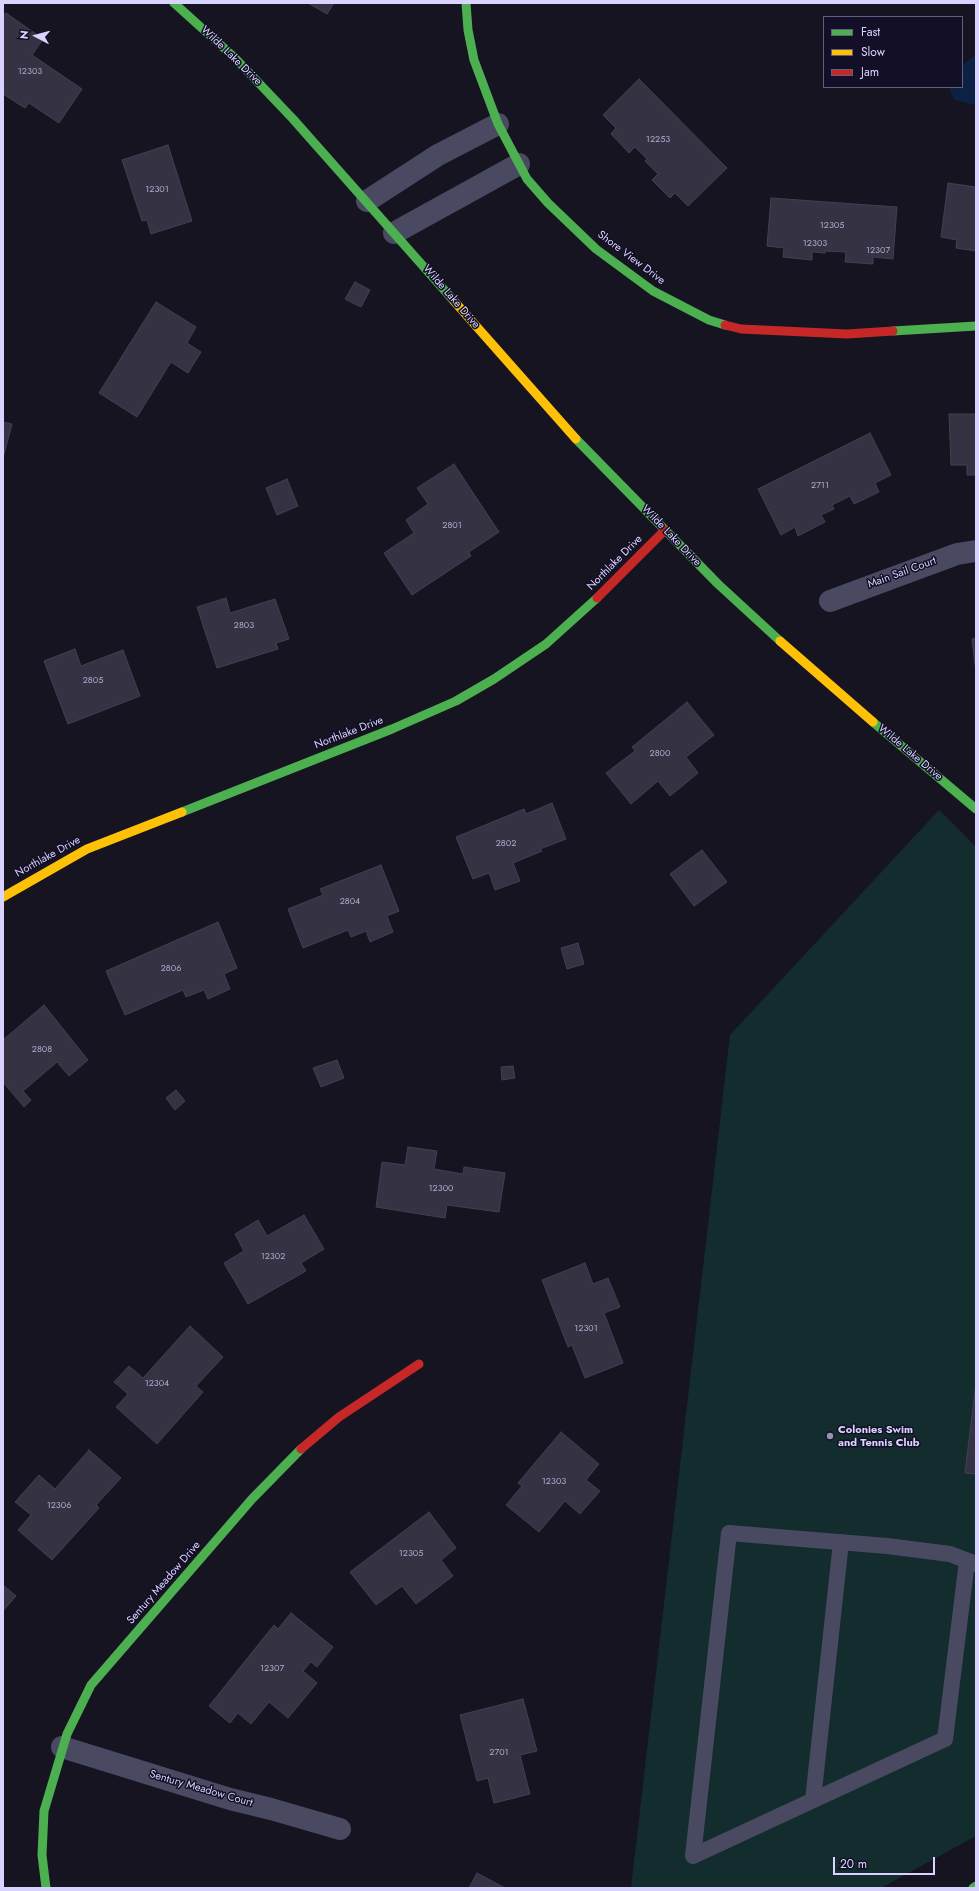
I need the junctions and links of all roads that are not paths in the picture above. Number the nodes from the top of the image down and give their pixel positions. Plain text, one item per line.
1 (174, 3) edge
2 (466, 3) edge
3 (498, 124) junction
4 (519, 164) junction
5 (366, 202) junction
6 (394, 233) junction
7 (976, 326) edge
8 (665, 530) junction
9 (976, 551) edge
10 (830, 601) dead end
11 (976, 809) edge
12 (3, 897) edge
13 (419, 1364) dead end
14 (841, 1542) junction
15 (971, 1562) edge
16 (62, 1747) junction
17 (813, 1800) junction
18 (340, 1829) dead end
19 (976, 1886) edge
20 (46, 1888) edge
21 (972, 1888) edge

1 - 5 street, Wilde Lake Drive
2 - 3 street, Shore View Drive
3 - 4 street, Shore View Drive
3 - 5 street
4 - 6 street
4 - 7 street, Shore View Drive
5 - 6 street, Wilde Lake Drive
6 - 8 street, Wilde Lake Drive
8 - 11 street, Wilde Lake Drive
8 - 12 street, Northlake Drive
9 - 10 street, Main Sail Court
13 - 16 street, Sentury Meadow Drive
14 - 15 lane
14 - 17 lane
14 - 17 lane
15 - 17 lane
16 - 18 street, Sentury Meadow Court
16 - 20 street, Sentury Meadow Drive
19 - 21 street

